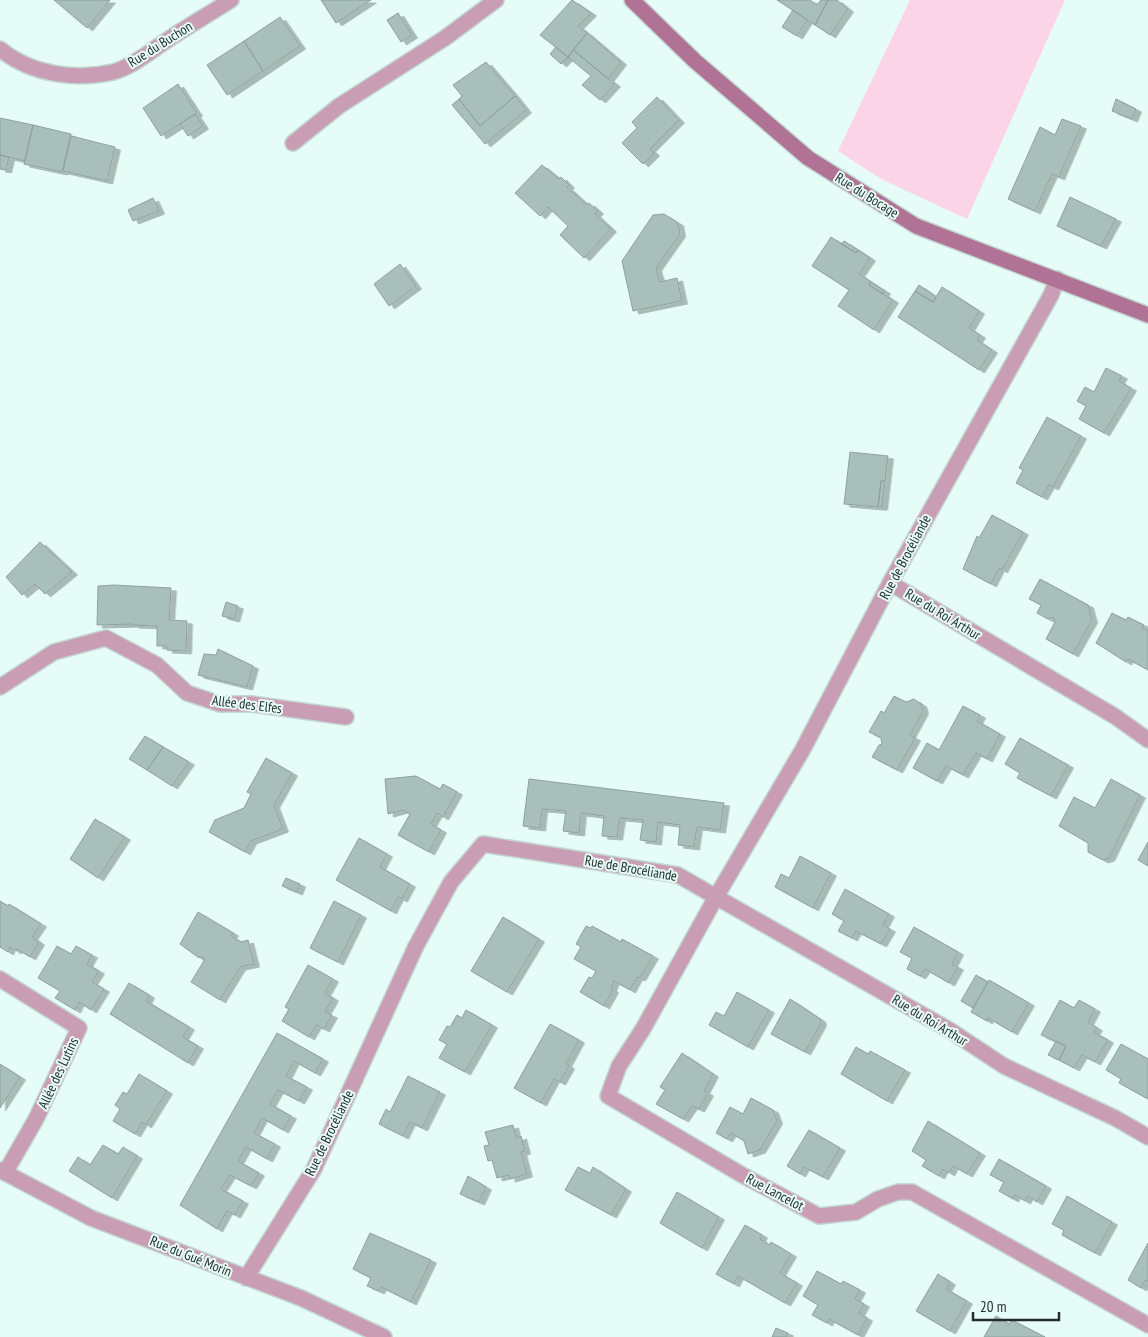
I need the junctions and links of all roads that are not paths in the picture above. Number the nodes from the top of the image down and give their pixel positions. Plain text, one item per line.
1 (231, 0) edge
2 (496, 0) edge
3 (632, 0) edge
4 (0, 48) edge
5 (293, 143) dead end
6 (1057, 279) junction
7 (1148, 315) edge
8 (890, 583) junction
9 (0, 687) edge
10 (346, 717) dead end
11 (1148, 740) edge
12 (716, 897) junction
13 (0, 979) edge
14 (1148, 1137) edge
15 (3, 1172) edge
16 (246, 1278) junction
17 (1148, 1325) edge
18 (384, 1337) edge

1 - 4 street, Rue du Buchon
2 - 5 street
3 - 6 street, Rue du Bocage
6 - 7 street, Rue du Bocage
6 - 8 street, Rue de Brocéliande
8 - 11 street, Rue du Roi Arthur
8 - 12 street, Rue de Brocéliande
9 - 10 street, Allée des Elfes
12 - 14 street, Rue du Roi Arthur
12 - 16 street, Rue de Brocéliande
12 - 17 street, Rue Lancelot
13 - 15 street, Allée des Lutins
15 - 16 street, Rue du Gué Morin
16 - 18 street, Rue du Gué Morin

